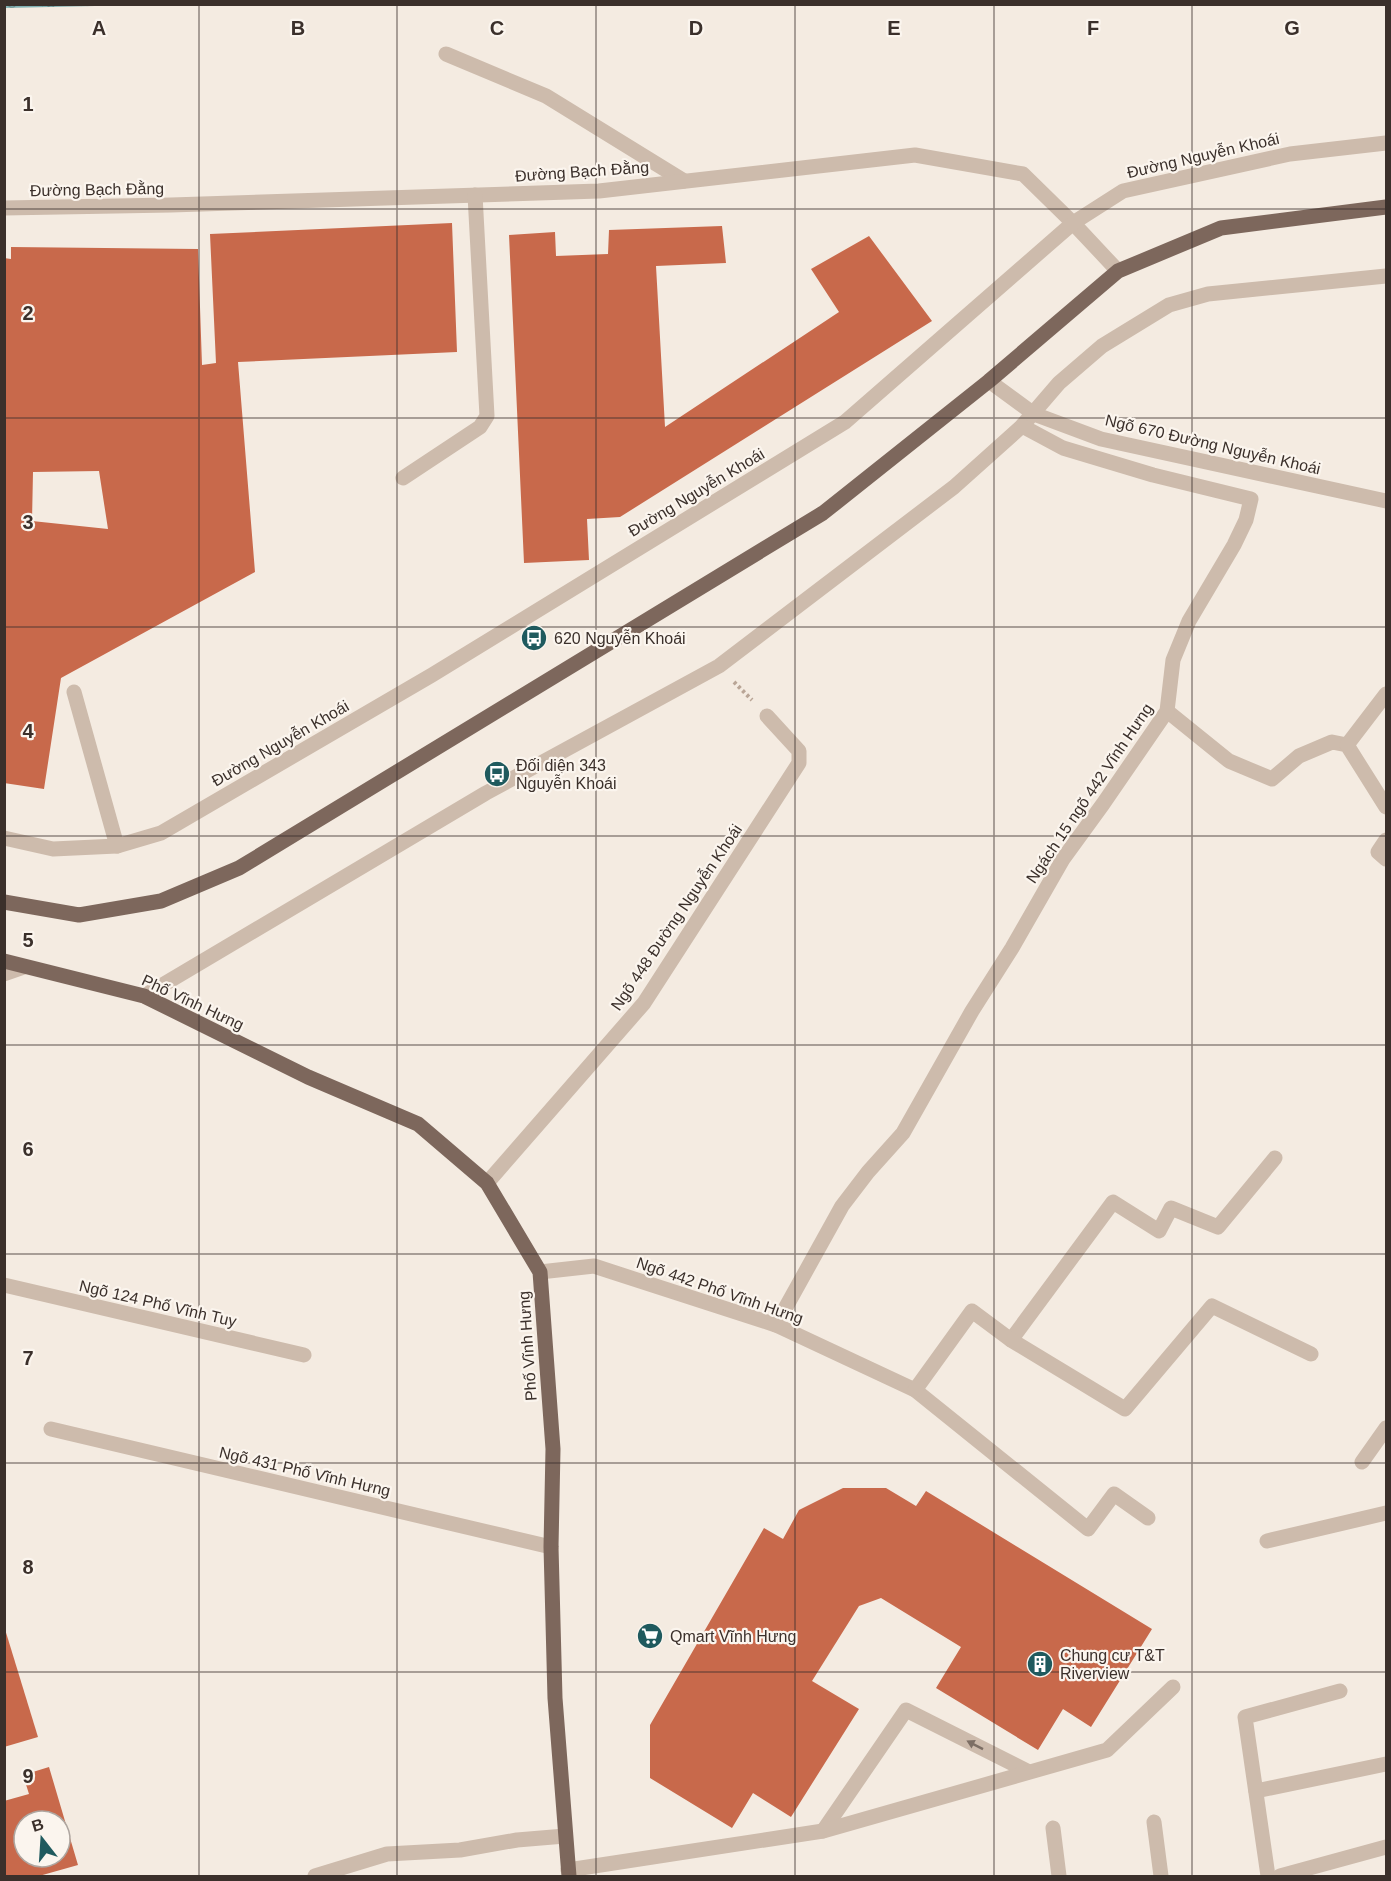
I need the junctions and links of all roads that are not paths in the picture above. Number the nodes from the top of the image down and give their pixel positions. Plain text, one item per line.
1 (446, 54) dead end
2 (1386, 143) edge
3 (684, 180) junction
4 (474, 195) junction
5 (1386, 207) edge
6 (4, 208) edge
7 (1073, 223) junction
8 (1118, 271) junction
9 (1386, 276) edge
10 (989, 381) junction
11 (1034, 414) junction
12 (1022, 426) junction
13 (403, 478) dead end
14 (1386, 501) edge
15 (74, 692) dead end
16 (1386, 694) edge
17 (1167, 711) junction
18 (767, 716) road end
19 (1347, 745) junction
20 (1386, 807) edge
21 (4, 838) edge
22 (1386, 840) edge
23 (117, 846) junction
24 (1386, 859) edge
25 (4, 902) edge
26 (4, 961) edge
27 (24, 967) junction
28 (4, 975) edge
29 (144, 996) junction
30 (1275, 1158) dead end
31 (488, 1183) junction
32 (540, 1272) junction
33 (4, 1285) edge
34 (776, 1325) junction
35 (1011, 1340) junction
36 (1311, 1354) dead end
37 (304, 1355) dead end
38 (915, 1390) junction
39 (1386, 1428) edge
40 (51, 1429) dead end
41 (1362, 1462) dead end
42 (1386, 1512) edge
43 (1148, 1518) dead end
44 (1267, 1541) dead end
45 (551, 1547) junction
46 (1173, 1687) dead end
47 (1340, 1691) dead end
48 (1386, 1764) edge
49 (1027, 1771) junction
50 (1256, 1791) junction
51 (1154, 1821) dead end
52 (1053, 1828) dead end
53 (823, 1831) junction
54 (565, 1836) junction
55 (1386, 1847) edge
56 (568, 1873) edge
57 (315, 1876) edge
58 (1059, 1876) edge
59 (1161, 1876) edge
60 (1268, 1876) edge
61 (1280, 1876) edge

1 - 3 street
2 - 7 street, Đường Nguyễn Khoái
3 - 4 street, Đường Bạch Đằng
3 - 7 street, Đường Bạch Đằng
4 - 6 street, Đường Bạch Đằng
4 - 13 street
5 - 8 main road
7 - 8 street, Đường Bạch Đằng
7 - 23 street, Đường Nguyễn Khoái
8 - 10 main road
9 - 11 street
10 - 11 street, Ngõ 670 Đường Nguyễn Khoái
10 - 25 main road
11 - 12 street
11 - 14 street, Ngõ 670 Đường Nguyễn Khoái
12 - 17 street, Ngách 15 ngõ 442 Vĩnh Hưng
12 - 29 street
15 - 23 street
16 - 19 street
17 - 19 street
17 - 34 street, Ngách 15 ngõ 442 Vĩnh Hưng
18 - 31 street, Ngõ 448 Đường Nguyễn Khoái
19 - 20 street
21 - 23 street, Đường Nguyễn Khoái
22 - 24 street
26 - 27 main road, Phố Vĩnh Hưng
27 - 28 street
27 - 29 main road, Phố Vĩnh Hưng
29 - 31 main road, Phố Vĩnh Hưng
30 - 35 street
31 - 32 main road, Phố Vĩnh Hưng
32 - 34 street, Ngõ 442 Phố Vĩnh Hưng
32 - 45 main road, Phố Vĩnh Hưng
33 - 37 street, Ngõ 124 Phố Vĩnh Tuy
34 - 38 street, Ngõ 442 Phố Vĩnh Hưng
35 - 36 street
35 - 38 street
38 - 43 street, Ngõ 442 Phố Vĩnh Hưng
39 - 41 street
40 - 45 street, Ngõ 431 Phố Vĩnh Hưng
42 - 44 street
45 - 54 main road, Phố Vĩnh Hưng
46 - 49 street
47 - 50 street
48 - 50 street
49 - 53 street
49 -> 53 street
50 - 60 street
51 - 59 street
52 - 58 street
53 - 56 street
54 - 56 main road, Phố Vĩnh Hưng
54 - 57 street
55 - 61 street

